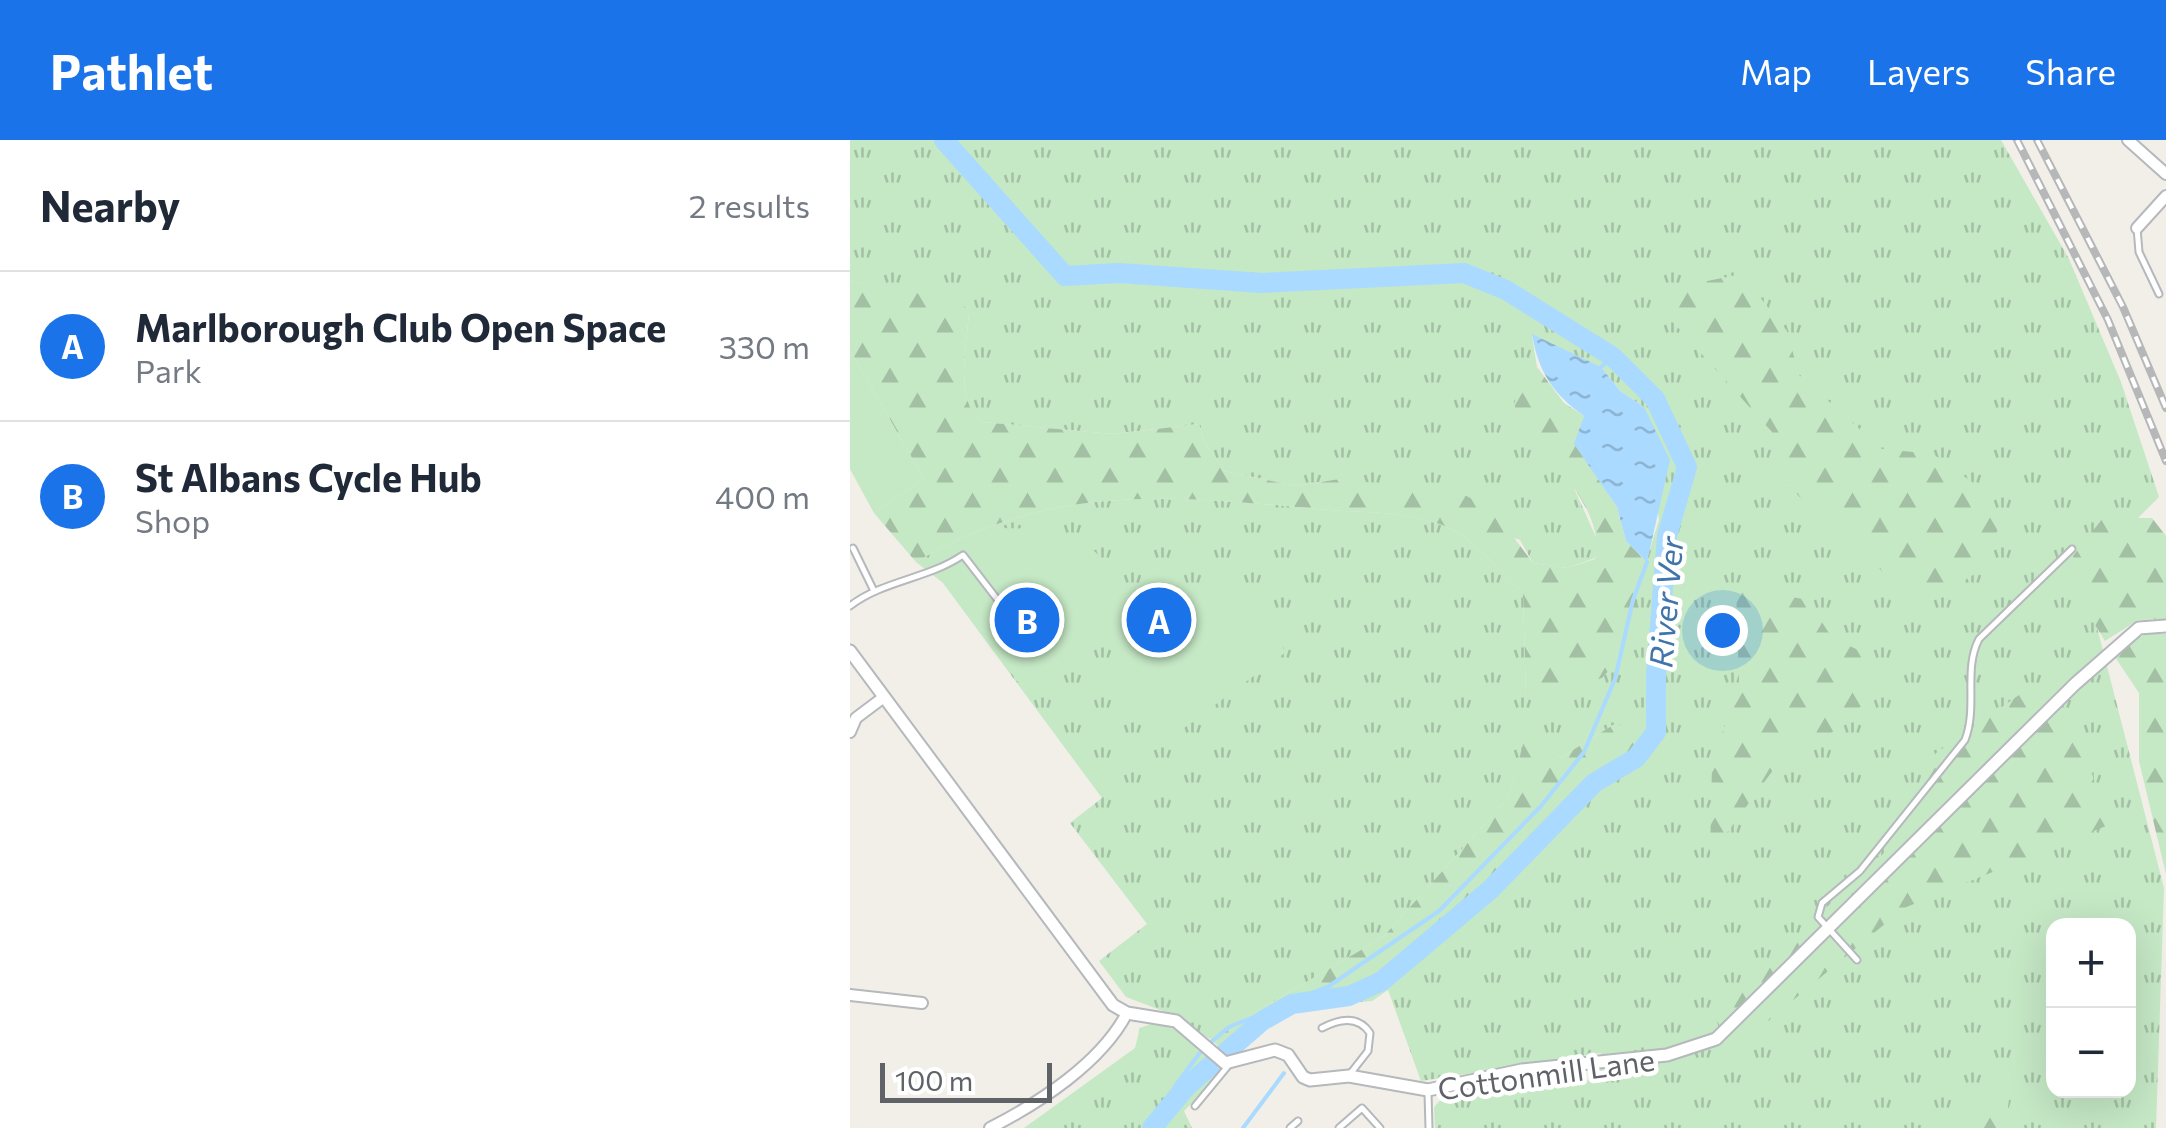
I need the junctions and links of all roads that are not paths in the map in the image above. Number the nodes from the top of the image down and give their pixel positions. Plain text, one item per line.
1 (2128, 140) edge
2 (2166, 174) edge
3 (2166, 196) edge
4 (2137, 228) joint
5 (2159, 294) dead end
6 (852, 548) dead end
7 (2072, 549) dead end
8 (873, 589) junction
9 (1032, 594) dead end
10 (850, 606) edge
11 (2166, 626) edge
12 (850, 651) edge
13 (884, 697) junction
14 (850, 732) edge
15 (1830, 930) junction
16 (1858, 960) dead end
17 (850, 995) edge
18 (922, 1004) dead end
19 (1127, 1013) junction
20 (1322, 1028) dead end
21 (1226, 1062) junction
22 (1349, 1076) junction
23 (1428, 1090) junction
24 (1195, 1106) dead end
25 (1298, 1121) dead end
26 (990, 1128) edge
27 (1290, 1128) edge
28 (1339, 1128) edge
29 (1380, 1128) edge
30 (1429, 1128) edge

1 - 2 street
3 - 4 street
4 - 5 lane
6 - 8 lane
7 - 15 lane
8 - 9 lane
8 - 10 lane
11 - 15 street, Cottonmill Lane
12 - 13 street
13 - 14 street
13 - 19 street
15 - 16 lane
15 - 23 street, Cottonmill Lane
17 - 18 street
19 - 21 street
19 - 26 street
20 - 22 lane
21 - 22 street, Cottonmill Lane
21 - 24 lane
22 - 23 street, Cottonmill Lane
23 - 30 lane
25 - 27 lane
28 - 29 lane

